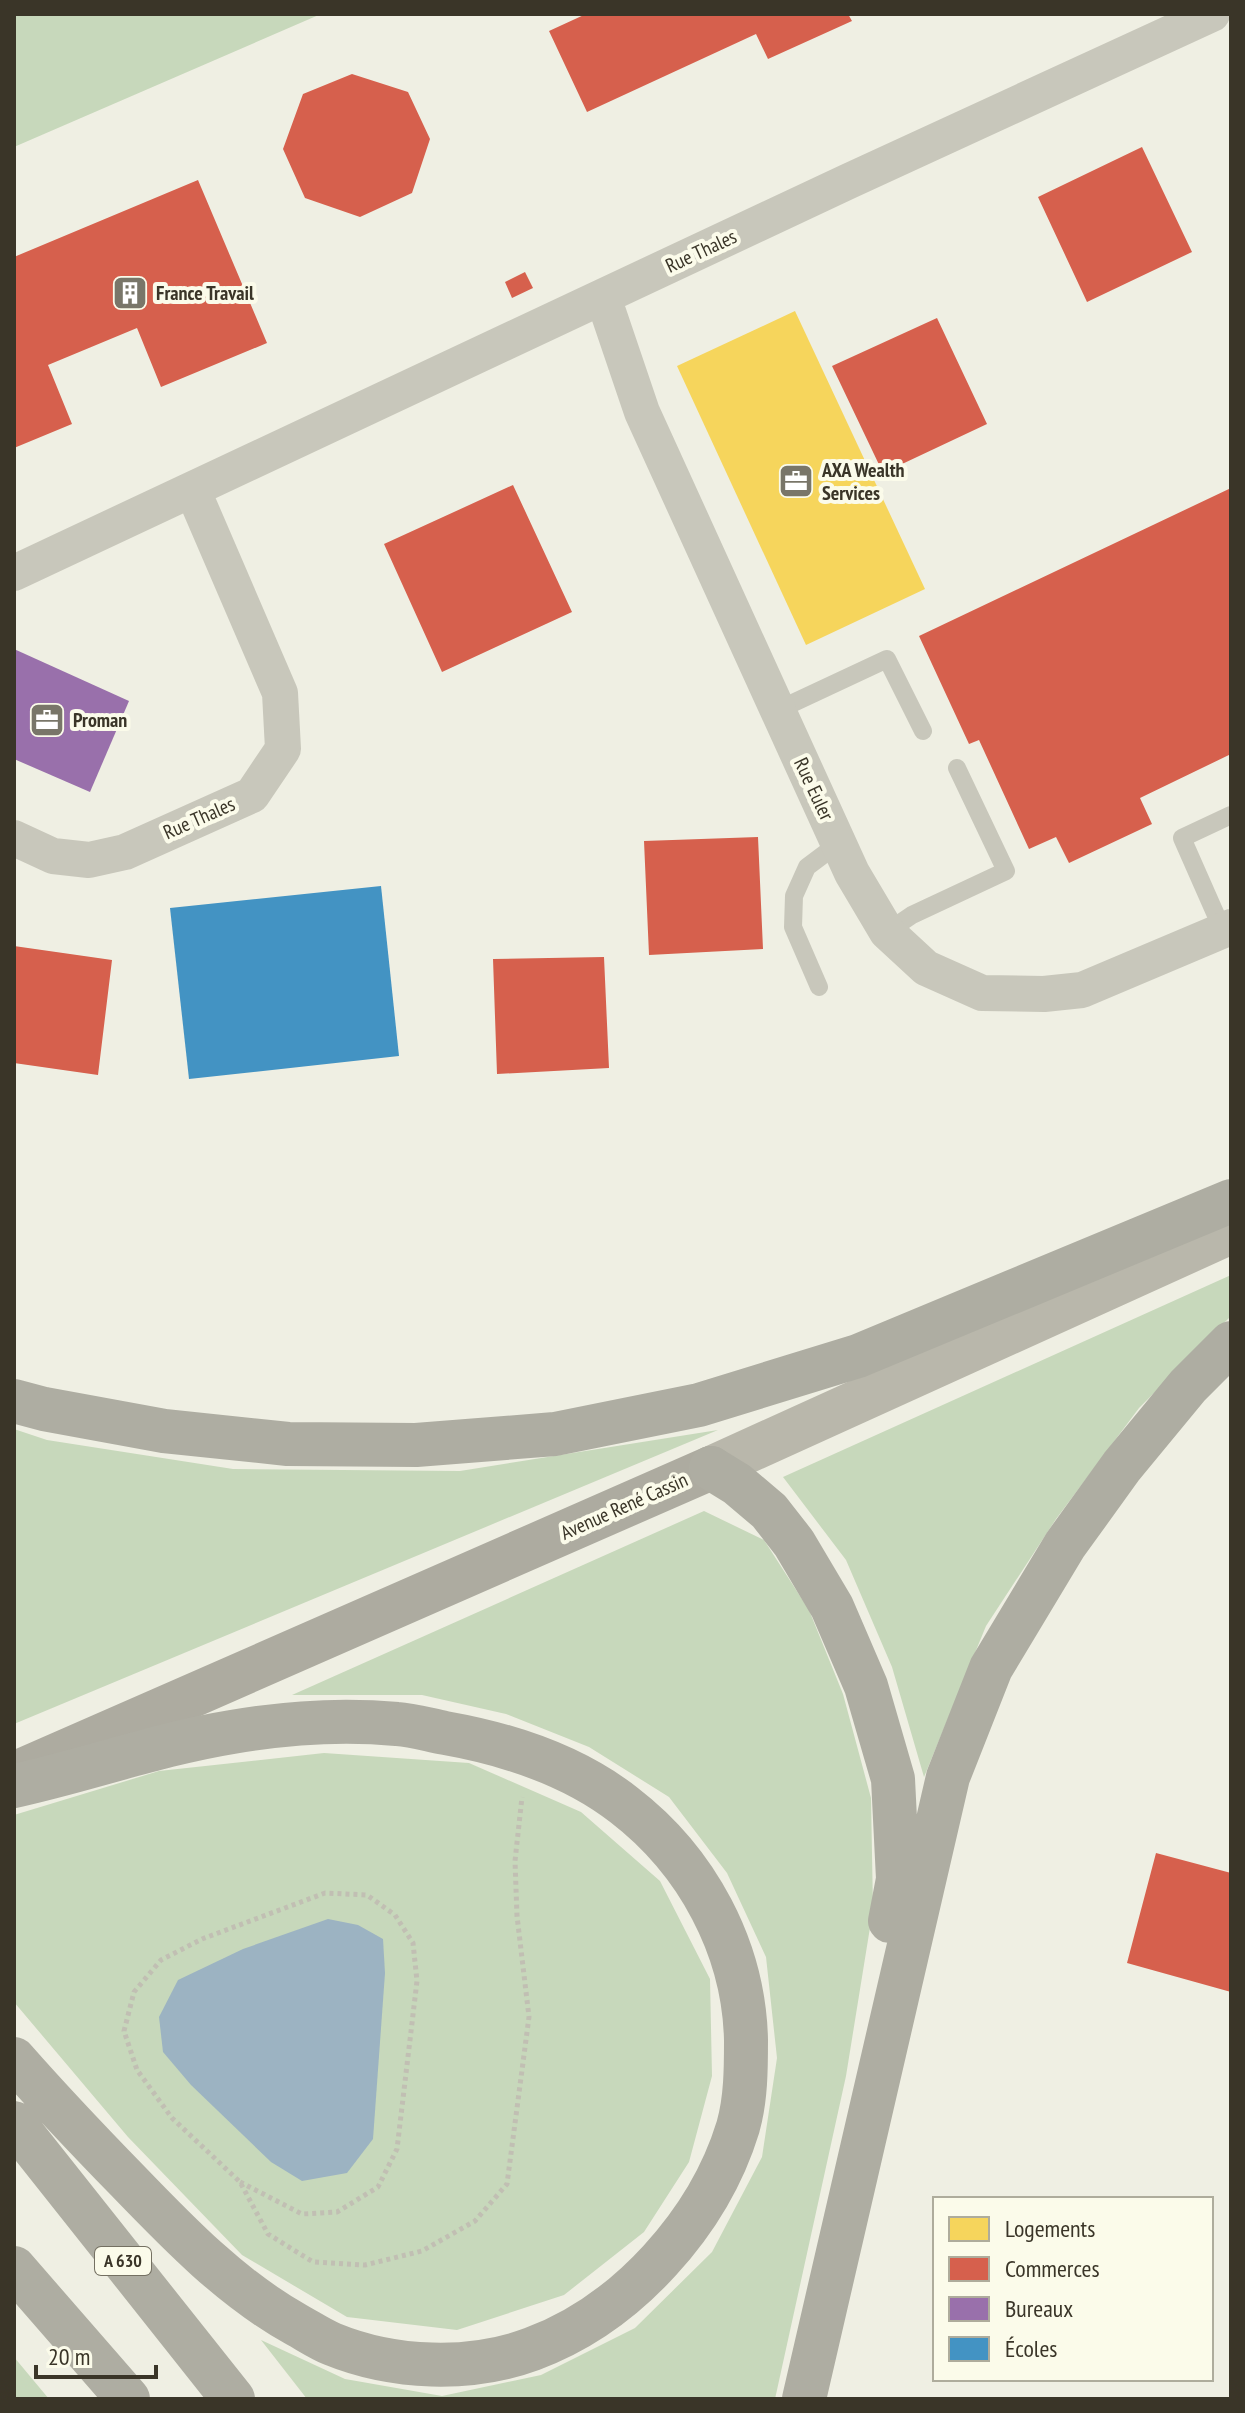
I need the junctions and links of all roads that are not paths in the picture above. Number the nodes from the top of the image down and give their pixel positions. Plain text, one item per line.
1 (1212, 14) edge
2 (603, 297) junction
3 (193, 491) junction
4 (14, 573) edge
5 (778, 710) junction
6 (923, 731) dead end
7 (957, 768) dead end
8 (1231, 815) edge
9 (14, 838) edge
10 (839, 843) junction
11 (1227, 929) edge
12 (887, 932) junction
13 (819, 987) dead end
14 (1231, 1201) edge
15 (1231, 1232) edge
16 (1231, 1343) edge
17 (14, 1401) edge
18 (711, 1468) junction
19 (14, 1774) edge
20 (14, 1786) edge
21 (14, 2059) edge
22 (14, 2123) edge
23 (14, 2268) edge
24 (128, 2399) edge
25 (233, 2399) edge
26 (782, 2399) edge
27 (804, 2399) edge

1 - 2 street, Rue Thales
2 - 3 street, Rue Thales
2 - 5 street, Rue Euler
3 - 4 street, Rue Thales
3 - 9 street, Rue Thales
5 - 6 lane
5 - 10 street, Rue Euler
7 - 12 lane
8 - 11 lane
10 - 12 street, Rue Euler
10 - 13 lane
11 - 12 street, Rue Euler
14 - 17 highway
15 - 18 main road, Avenue René Cassin
16 - 27 highway
18 - 19 main road, Avenue René Cassin
18 - 26 highway
20 - 21 highway
22 - 25 highway, A 630
23 - 24 highway

